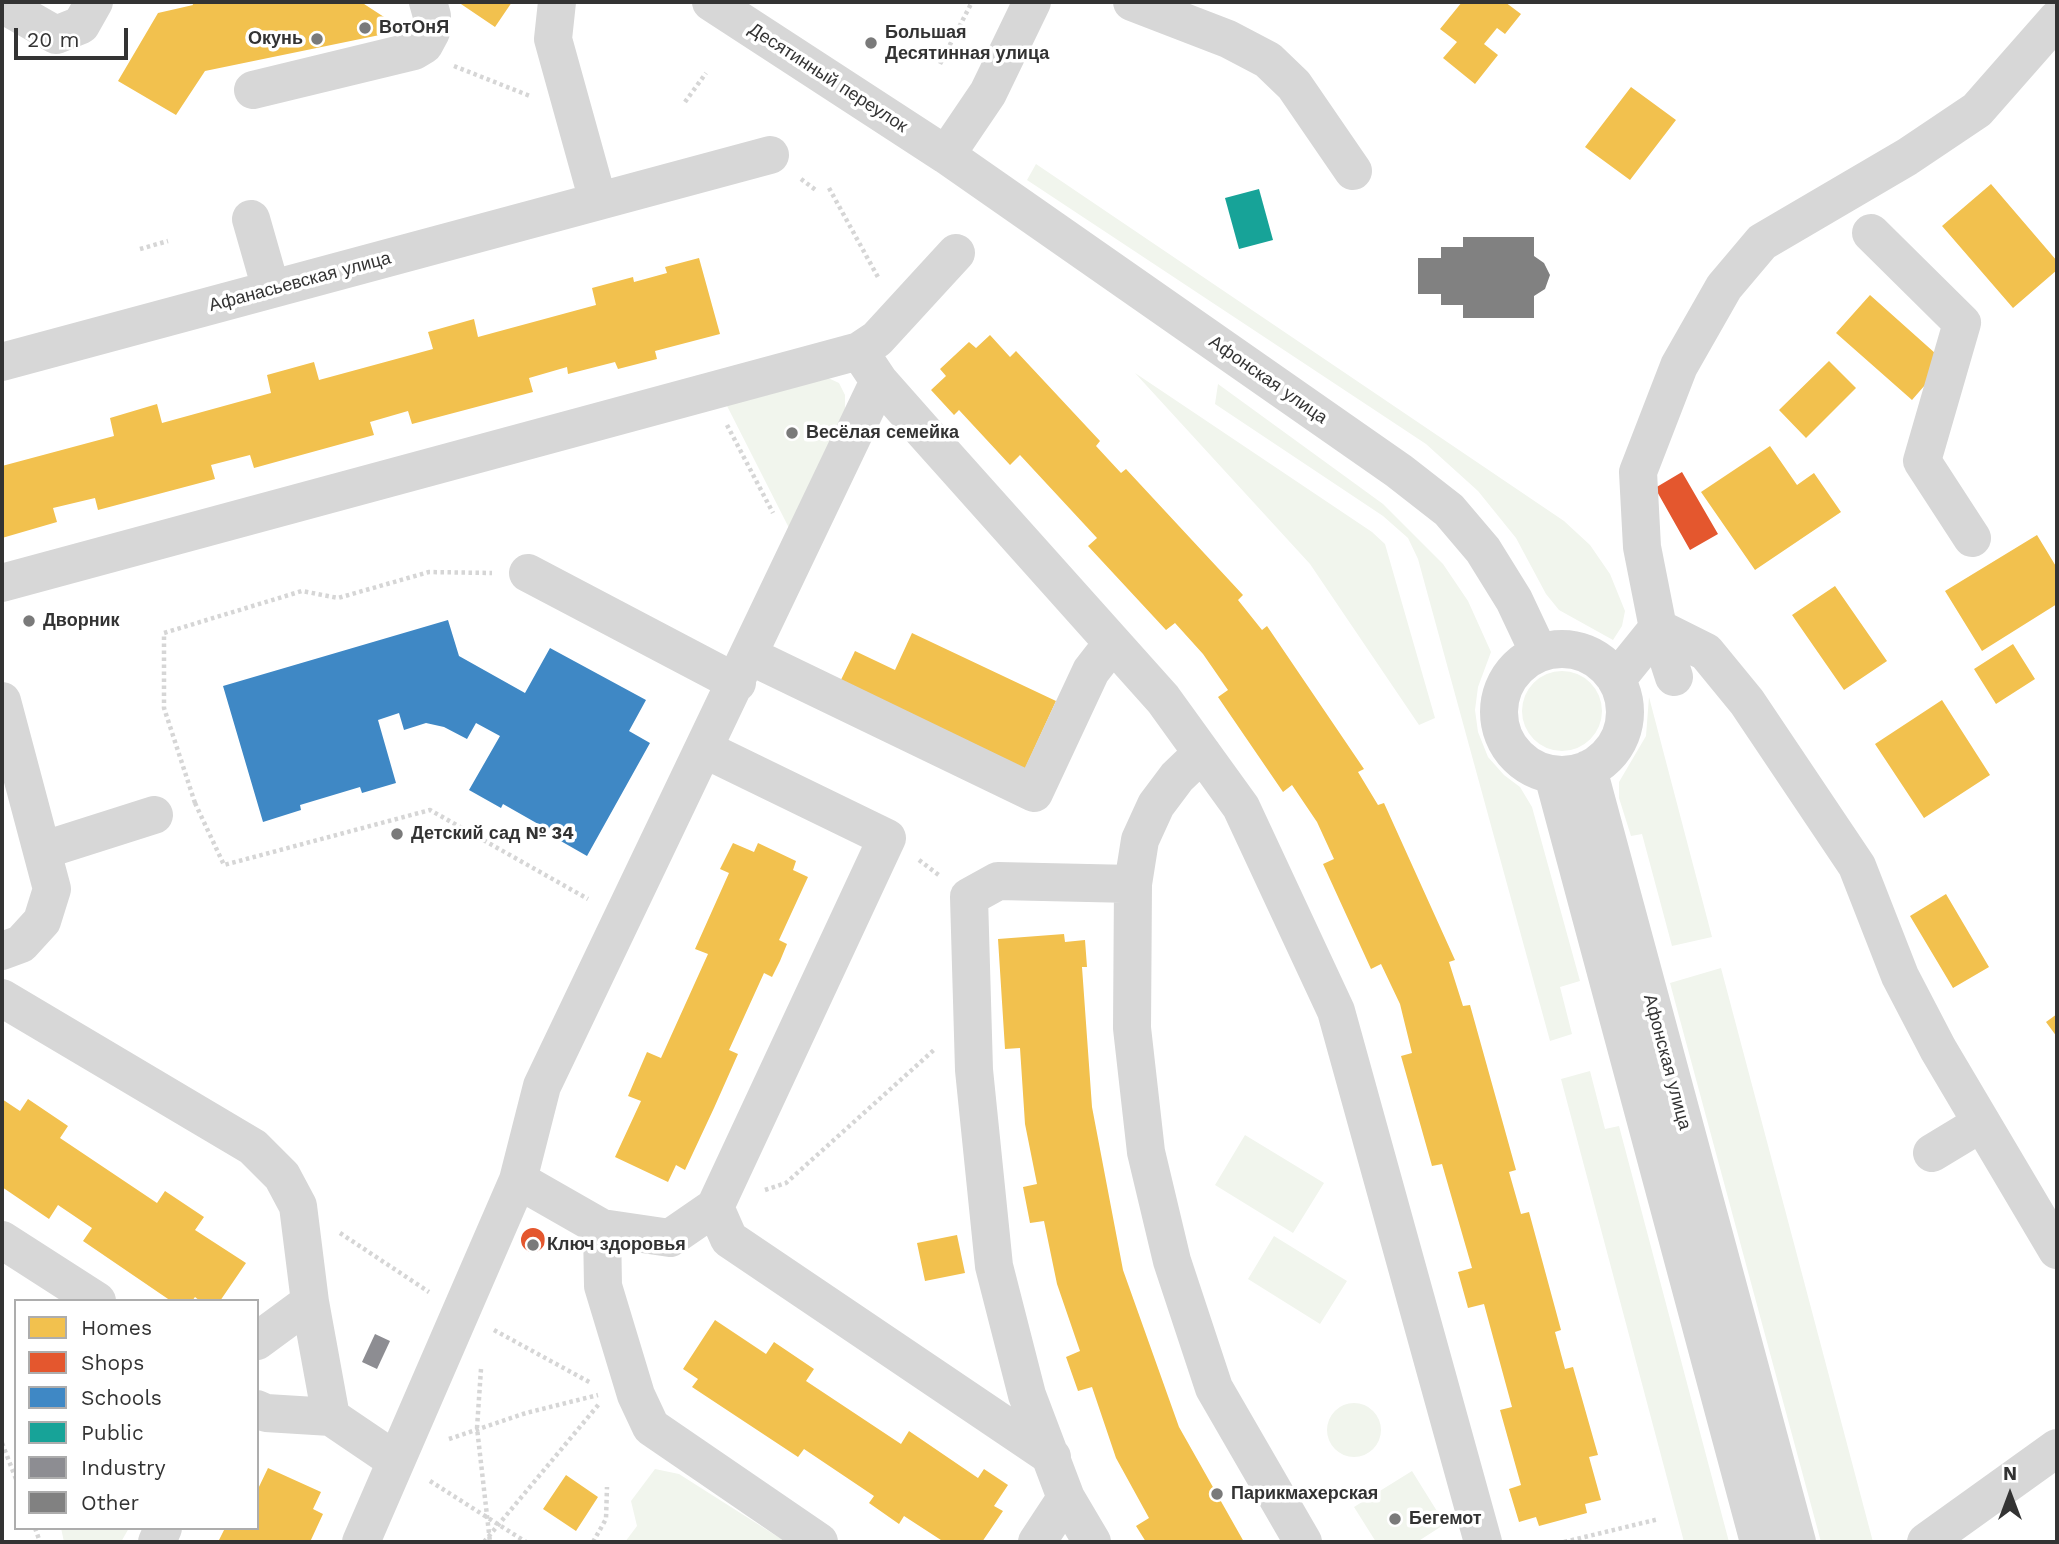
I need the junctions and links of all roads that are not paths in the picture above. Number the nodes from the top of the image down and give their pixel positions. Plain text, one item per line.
1 (94, 2) edge
2 (428, 2) edge
3 (557, 2) edge
4 (711, 2) edge
5 (1032, 2) edge
6 (1132, 2) edge
7 (2, 4) edge
8 (2057, 19) edge
9 (253, 90) dead end
10 (770, 155) dead end
11 (946, 155) junction
12 (1353, 171) dead end
13 (598, 201) junction
14 (251, 219) dead end
15 (1871, 233) dead end
16 (956, 253) dead end
17 (271, 289) junction
18 (2, 362) edge
19 (869, 366) junction
20 (1972, 538) dead end
21 (528, 573) road end
22 (2, 583) edge
23 (1658, 628) junction
24 (1112, 644) junction
25 (1539, 653) junction
26 (744, 669) junction
27 (1674, 677) dead end
28 (1616, 680) junction
29 (2, 701) edge
30 (704, 749) junction
31 (1202, 753) junction
32 (1570, 772) junction
33 (154, 815) road end
34 (44, 850) junction
35 (1133, 884) junction
36 (2, 951) edge
37 (2, 998) edge
38 (1980, 1124) junction
39 (1932, 1153) dead end
40 (518, 1180) junction
41 (715, 1207) junction
42 (602, 1228) junction
43 (2, 1240) edge
44 (2057, 1250) edge
45 (94, 1299) edge
46 (310, 1302) junction
47 (259, 1340) edge
48 (259, 1410) edge
49 (331, 1416) junction
50 (2057, 1448) edge
51 (1052, 1457) junction
52 (396, 1461) junction
53 (1066, 1498) junction
54 (361, 1542) edge
55 (819, 1542) edge
56 (1037, 1542) edge
57 (1092, 1542) edge
58 (1303, 1542) edge
59 (1483, 1542) edge
60 (1759, 1542) edge
61 (1797, 1542) edge
62 (1926, 1542) edge

1 - 7 street
2 - 9 street
3 - 13 street
4 - 11 street, Десятинный переулок
5 - 11 street
6 - 12 street
8 - 23 street
10 - 13 street, Афанасьевская улица
11 - 25 street, Афонская улица
13 - 17 street, Афанасьевская улица
14 - 17 street
15 - 20 street
16 - 19 street
17 - 18 street, Афанасьевская улица
19 - 22 street
19 - 24 street
19 - 26 street
21 - 26 street
23 - 27 street
23 - 28 street
23 - 38 street
24 - 26 street
24 - 31 street
25 - 28 street
25 - 32 street
26 - 30 street
28 - 32 street
29 - 34 street
30 - 40 street
30 - 41 street
31 - 35 street
31 - 59 street
32 - 60 street, Афонская улица
32 - 61 street, Афонская улица
33 - 34 street
34 - 36 street
35 - 51 street
35 - 58 street
37 - 46 street
38 - 39 street
38 - 44 street
40 - 42 street
40 - 52 street
41 - 42 street
41 - 51 street
42 - 55 street
43 - 45 street
46 - 47 street
46 - 49 street
48 - 49 street
49 - 52 street
50 - 62 street
51 - 53 street
52 - 54 street
53 - 56 street
53 - 57 street

